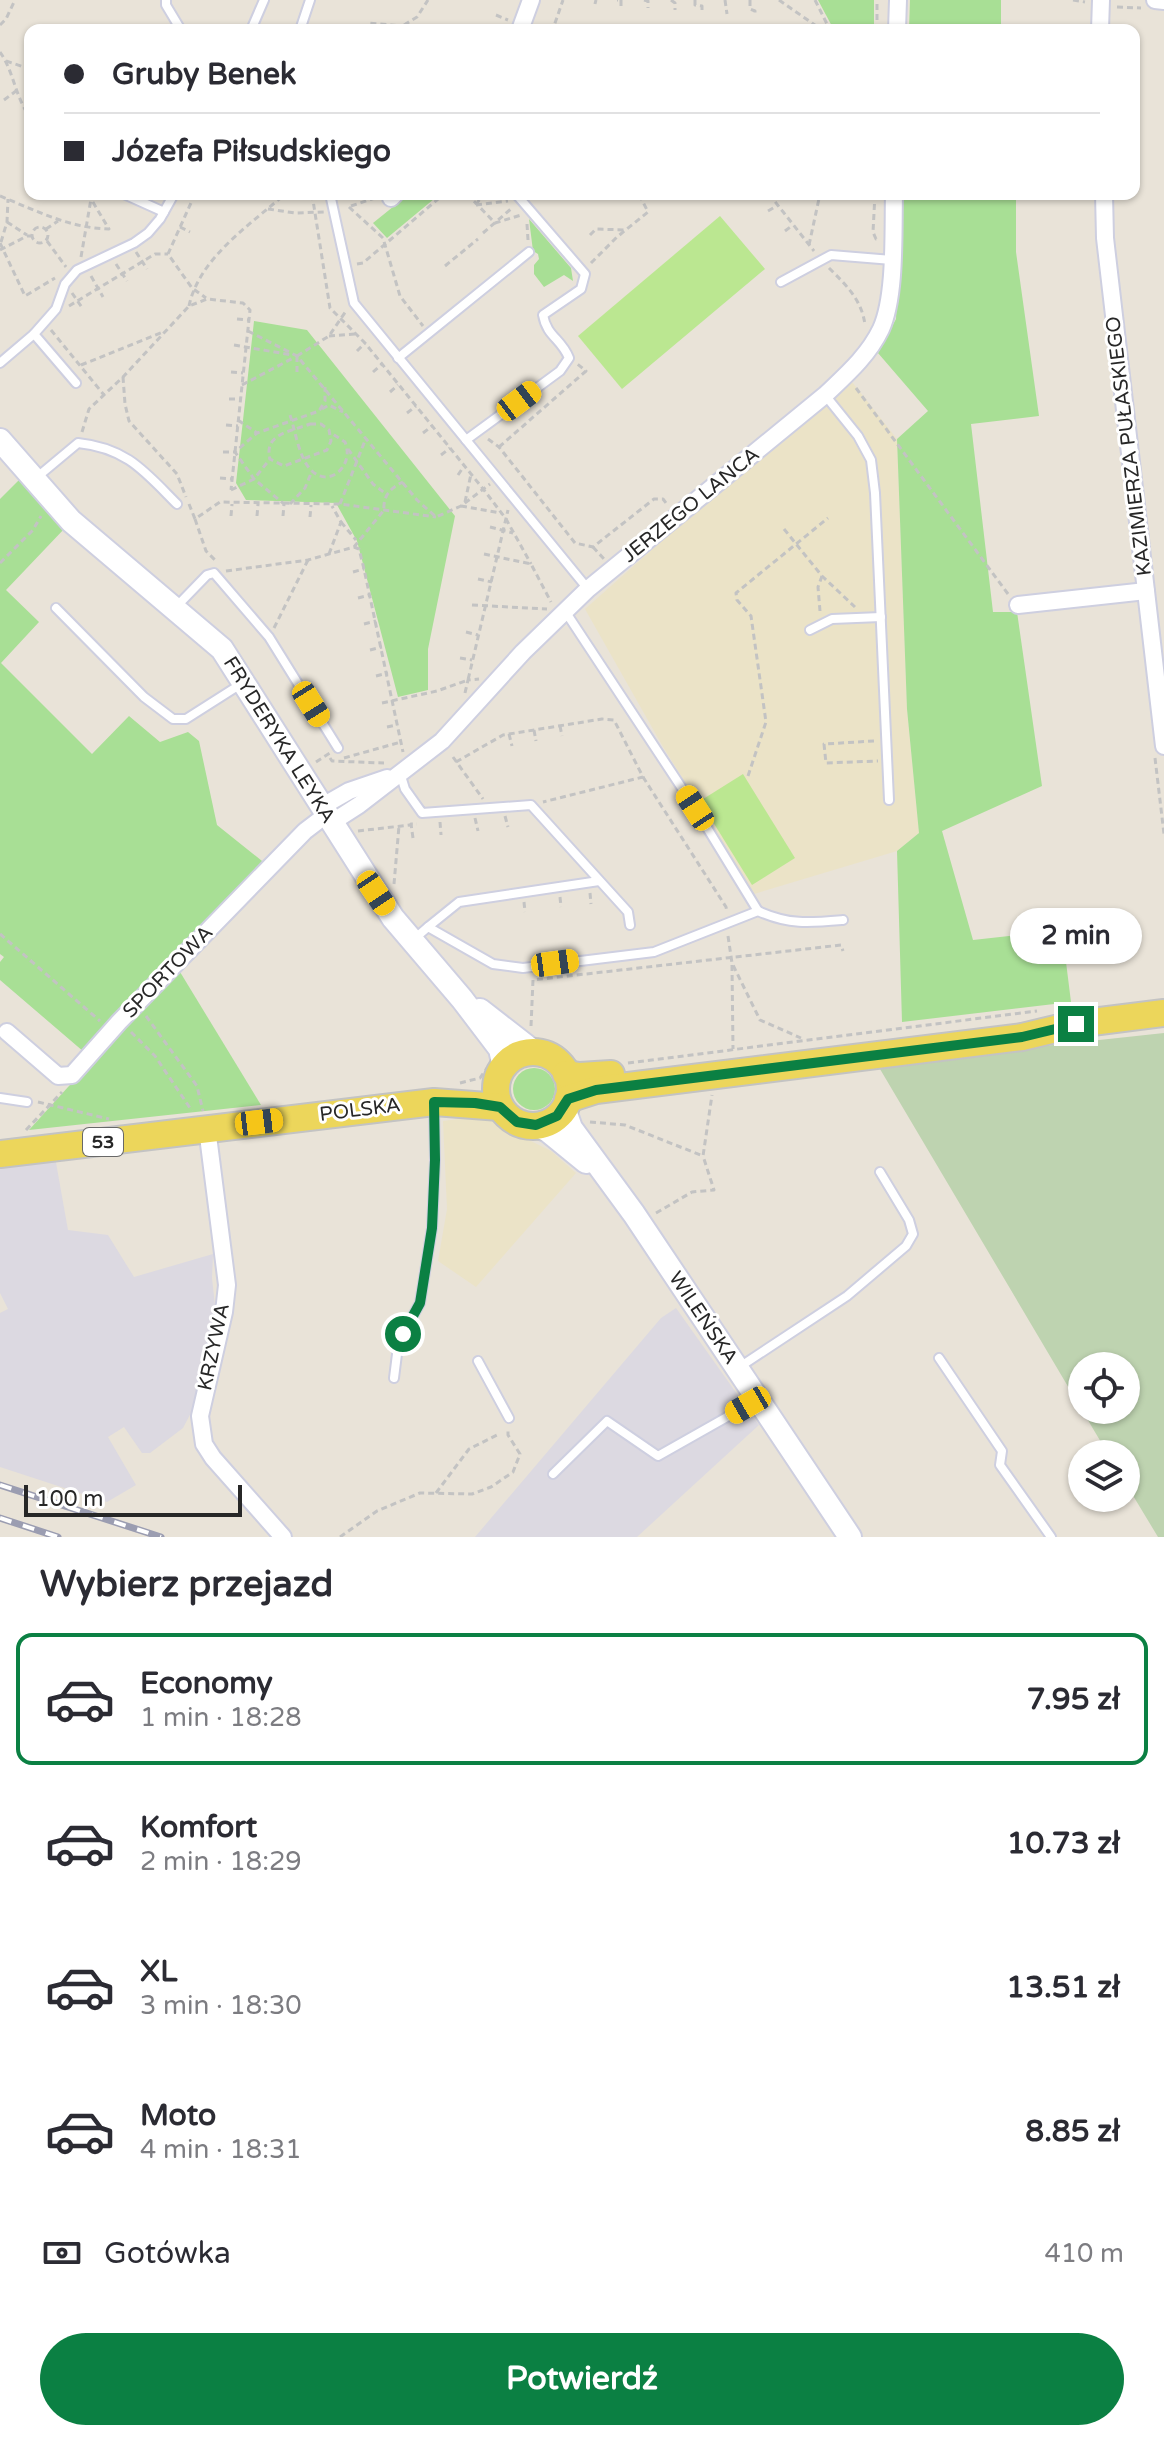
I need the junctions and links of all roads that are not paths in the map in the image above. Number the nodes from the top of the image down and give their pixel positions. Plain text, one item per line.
1 (166, 0) edge
2 (264, 0) edge
3 (310, 0) edge
4 (531, 0) edge
5 (898, 0) edge
6 (1100, 3) edge
7 (177, 24) edge
8 (254, 24) edge
9 (302, 24) edge
10 (522, 24) edge
11 (897, 24) edge
12 (1100, 24) edge
13 (137, 200) edge
14 (171, 200) edge
15 (331, 200) edge
16 (522, 200) edge
17 (894, 200) edge
18 (1104, 200) edge
19 (164, 212) junction
20 (529, 252) road end
21 (892, 260) junction
22 (781, 282) dead end
23 (34, 334) junction
24 (398, 358) junction
25 (0, 363) edge
26 (76, 383) dead end
27 (825, 395) junction
28 (0, 440) edge
29 (466, 440) junction
30 (34, 479) junction
31 (177, 504) dead end
32 (588, 589) junction
33 (1146, 591) junction
34 (1018, 605) road end
35 (56, 608) dead end
36 (175, 608) junction
37 (565, 610) junction
38 (881, 617) junction
39 (810, 630) dead end
40 (243, 683) junction
41 (1164, 746) edge
42 (338, 748) road end
43 (402, 766) junction
44 (889, 800) dead end
45 (326, 815) junction
46 (599, 881) junction
47 (758, 911) junction
48 (843, 920) dead end
49 (630, 925) dead end
50 (420, 934) junction
51 (462, 999) junction
52 (1164, 1013) edge
53 (7, 1032) dead end
54 (532, 1045) junction
55 (500, 1085) junction
56 (0, 1098) edge
57 (570, 1100) junction
58 (27, 1102) road end
59 (434, 1102) junction
60 (536, 1125) junction
61 (207, 1128) junction
62 (0, 1154) edge
63 (880, 1172) dead end
64 (609, 1179) junction
65 (939, 1358) dead end
66 (478, 1361) dead end
67 (737, 1369) junction
68 (394, 1378) dead end
69 (758, 1399) junction
70 (509, 1418) road end
71 (553, 1474) dead end
72 (283, 1537) edge
73 (850, 1537) edge
74 (1051, 1537) edge

1 - 7 lane
2 - 8 lane
3 - 9 lane
4 - 10 street
5 - 11 street
6 - 12 street
13 - 19 lane
14 - 19 lane
15 - 24 lane
16 - 29 lane
17 - 21 street, JERZEGO LANCA
18 - 33 street, KAZIMIERZA PUŁASKIEGO
19 - 23 lane
20 - 24 lane
21 - 22 lane
21 - 27 street, JERZEGO LANCA
23 - 25 lane
23 - 26 lane
24 - 29 lane
27 - 32 street, JERZEGO LANCA
27 - 38 lane
28 - 30 street, FRYDERYKA LEYKA
29 - 32 lane
30 - 31 lane
30 - 36 street, FRYDERYKA LEYKA
32 - 37 street, JERZEGO LANCA
33 - 34 street
33 - 41 street, KAZIMIERZA PUŁASKIEGO
35 - 40 lane
36 - 40 street, FRYDERYKA LEYKA
36 - 42 lane
37 - 43 street, JERZEGO LANCA
37 - 47 lane
38 - 39 lane
38 - 44 lane
40 - 45 street, FRYDERYKA LEYKA
43 - 45 street, JERZEGO LANCA
43 - 46 lane
45 - 50 street, FRYDERYKA LEYKA
45 - 53 street, SPORTOWA
46 - 49 lane
46 - 50 lane
47 - 48 lane
47 - 50 lane
50 - 51 street, FRYDERYKA LEYKA
51 - 54 street, FRYDERYKA LEYKA
51 - 55 street, FRYDERYKA LEYKA
52 - 57 main road
54 - 55 main road
54 - 57 main road
55 - 59 main road, POLSKA / 53
55 - 60 main road, 53
56 - 58 lane
57 - 60 main road
57 - 64 street, WILEŃSKA
59 - 61 main road, POLSKA / 53
59 - 68 lane
60 - 64 street, WILEŃSKA
61 - 62 main road, POLSKA / 53
61 - 72 street, KRZYWA
63 - 67 lane
64 - 67 street, WILEŃSKA
65 - 74 lane
66 - 70 lane
67 - 69 street, WILEŃSKA
69 - 71 lane
69 - 73 street, WILEŃSKA

